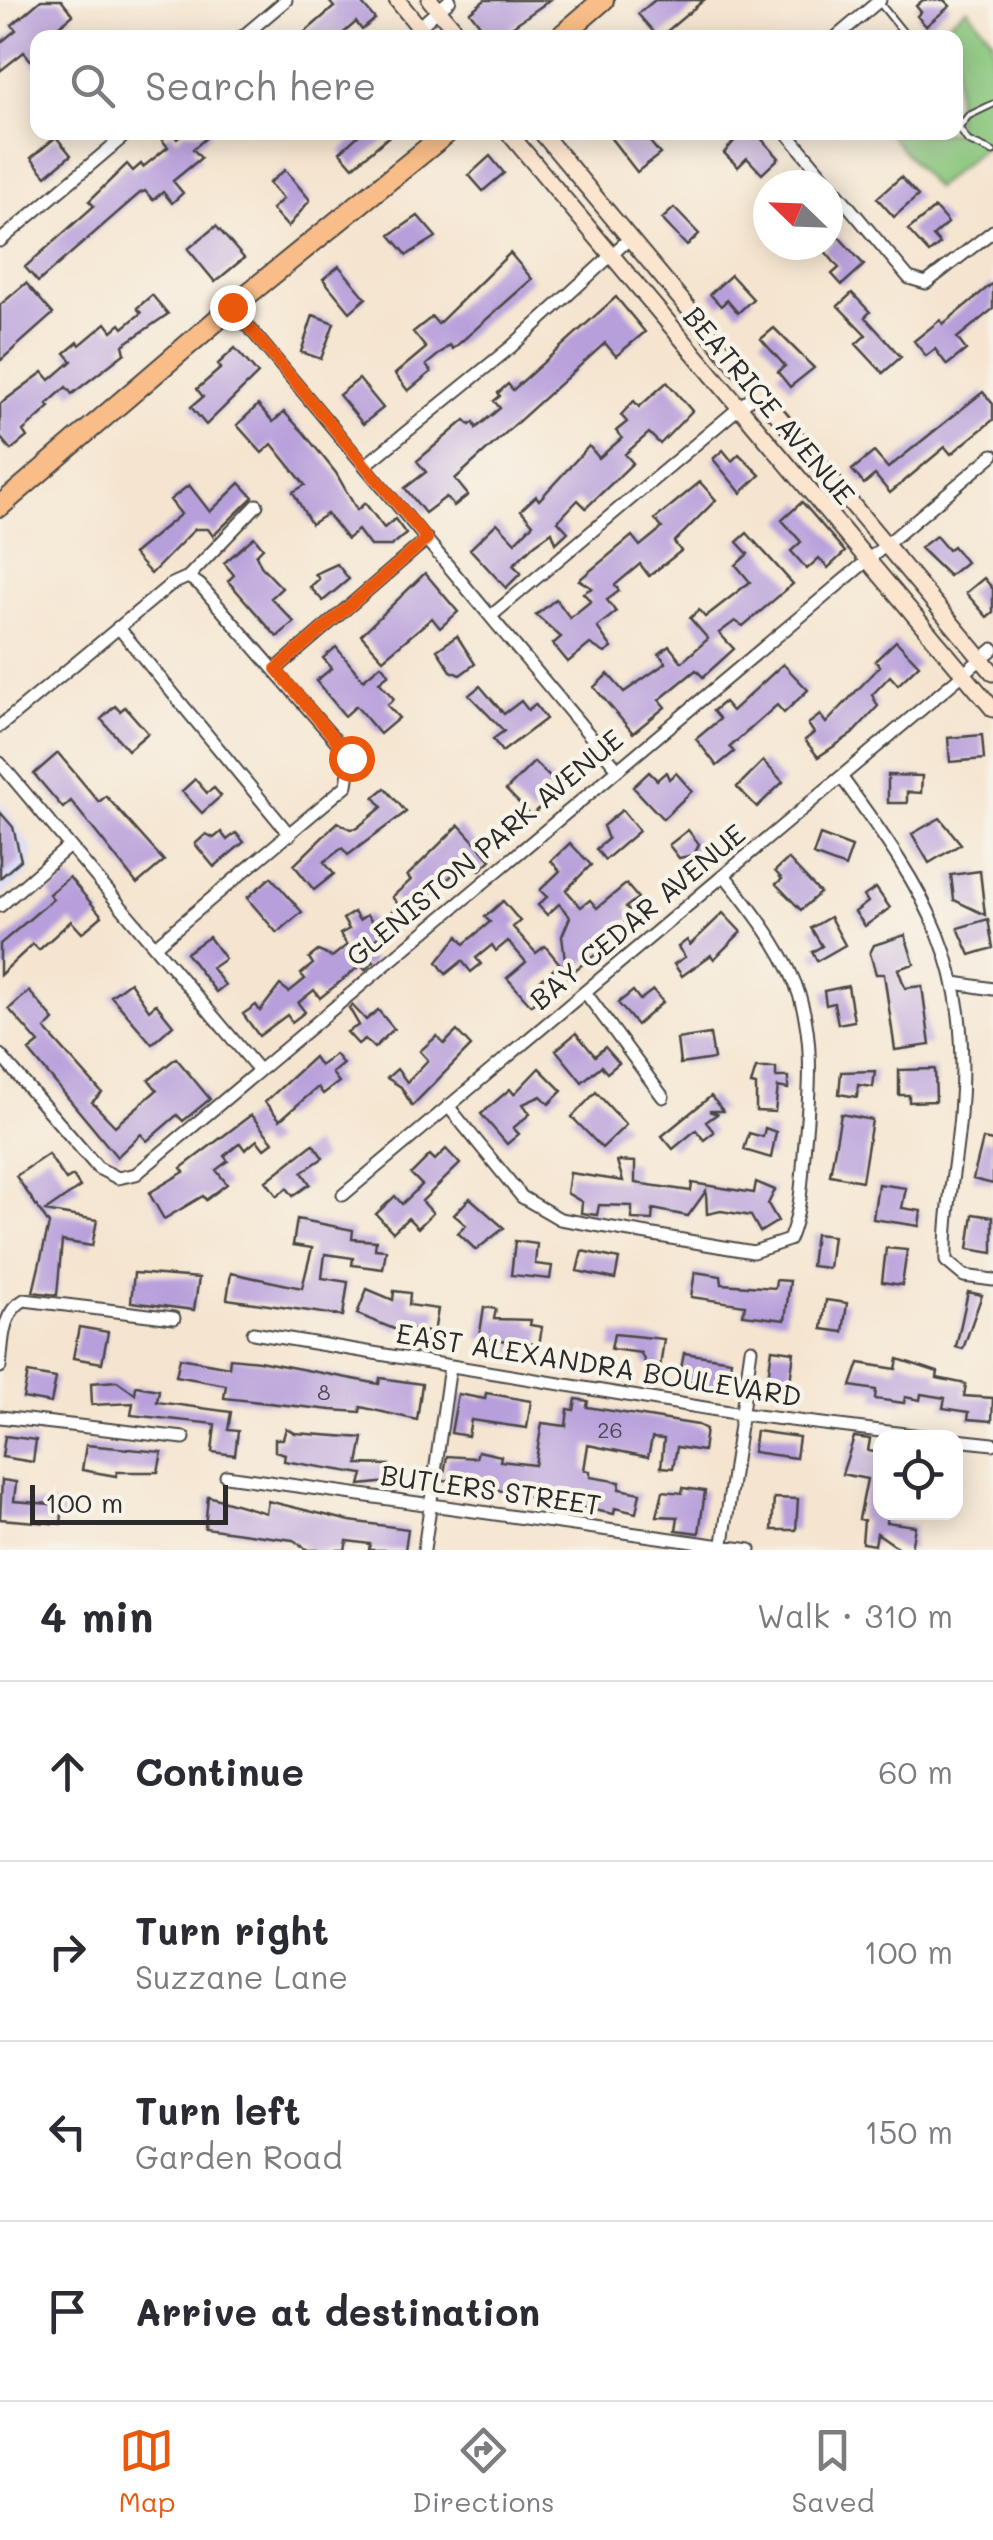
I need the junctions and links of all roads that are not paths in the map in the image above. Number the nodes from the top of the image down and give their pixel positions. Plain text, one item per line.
1 (286, 0) edge
2 (397, 0) edge
3 (602, 0) edge
4 (879, 0) edge
5 (440, 3) edge
6 (250, 30) edge
7 (422, 30) edge
8 (425, 30) edge
9 (457, 30) edge
10 (568, 30) edge
11 (844, 30) edge
12 (902, 30) edge
13 (993, 104) edge
14 (963, 122) edge
15 (963, 134) edge
16 (119, 140) edge
17 (438, 140) edge
18 (515, 140) edge
19 (548, 140) edge
20 (793, 140) edge
21 (993, 152) edge
22 (993, 231) edge
23 (630, 238) junction
24 (0, 241) edge
25 (611, 256) junction
26 (232, 307) junction
27 (759, 391) junction
28 (740, 408) junction
29 (993, 455) edge
30 (368, 464) junction
31 (257, 505) dead end
32 (0, 506) edge
33 (427, 539) junction
34 (886, 546) junction
35 (868, 561) junction
36 (188, 577) junction
37 (491, 616) junction
38 (118, 628) junction
39 (987, 654) edge
40 (276, 669) junction
41 (993, 673) edge
42 (962, 674) junction
43 (993, 709) edge
44 (0, 726) edge
45 (0, 764) edge
46 (617, 768) junction
47 (842, 778) junction
48 (290, 835) junction
49 (68, 847) junction
50 (724, 874) junction
51 (0, 906) edge
52 (156, 946) junction
53 (955, 984) junction
54 (993, 988) edge
55 (585, 992) junction
56 (0, 1055) edge
57 (257, 1068) junction
58 (663, 1097) dead end
59 (448, 1106) junction
60 (343, 1195) dead end
61 (993, 1280) edge
62 (174, 1318) dead end
63 (253, 1333) dead end
64 (750, 1349) dead end
65 (450, 1366) junction
66 (0, 1367) edge
67 (741, 1414) junction
68 (0, 1417) edge
69 (873, 1430) edge
70 (184, 1438) dead end
71 (963, 1441) edge
72 (993, 1444) edge
73 (226, 1476) dead end
74 (430, 1506) junction
75 (722, 1548) edge
76 (424, 1550) edge
77 (750, 1550) edge

1 - 6 street
2 - 7 main road
3 - 10 highway
4 - 11 street
4 - 12 lane
5 - 8 street
5 - 9 main road
13 - 14 lane
15 - 21 lane
16 - 24 street
17 - 26 highway
18 - 25 main road, BEATRICE AVENUE
19 - 23 main road, BEATRICE AVENUE
20 - 22 street
23 - 25 street
23 - 27 main road, BEATRICE AVENUE
25 - 28 main road, BEATRICE AVENUE
25 - 30 street
26 - 30 street
26 - 32 highway
27 - 28 street
27 - 34 main road, BEATRICE AVENUE
28 - 35 main road, BEATRICE AVENUE
28 - 37 street
29 - 34 street
30 - 33 street
31 - 36 street
33 - 37 street
33 - 40 street
34 - 35 street, GLENISTON PARK AVENUE
34 - 39 main road, BEATRICE AVENUE
35 - 42 main road, BEATRICE AVENUE
35 - 46 street, GLENISTON PARK AVENUE
36 - 38 street
36 - 40 street
37 - 46 street
38 - 44 street
38 - 48 street
39 - 41 main road, BEATRICE AVENUE
39 - 42 street, BAY CEDAR AVENUE
40 - 48 street
42 - 43 main road, BEATRICE AVENUE
42 - 47 street, BAY CEDAR AVENUE
45 - 49 street
46 - 57 street, GLENISTON PARK AVENUE
47 - 50 street, BAY CEDAR AVENUE
47 - 53 street
48 - 52 street
49 - 51 street
49 - 52 street
50 - 55 street, BAY CEDAR AVENUE
50 - 59 street
52 - 57 street
53 - 54 street
53 - 61 street
55 - 58 street
55 - 59 street, BAY CEDAR AVENUE
56 - 57 street, GLENISTON PARK AVENUE
59 - 60 street, BAY CEDAR AVENUE
62 - 66 street
63 - 65 street, EAST ALEXANDRA BOULEVARD
64 - 67 street
65 - 67 street, EAST ALEXANDRA BOULEVARD
65 - 74 street
67 - 69 street, EAST ALEXANDRA BOULEVARD
67 - 75 street
68 - 70 street
71 - 72 street
73 - 74 street, BUTLERS STREET
74 - 75 street, BUTLERS STREET
74 - 76 street
75 - 77 street, BUTLERS STREET

